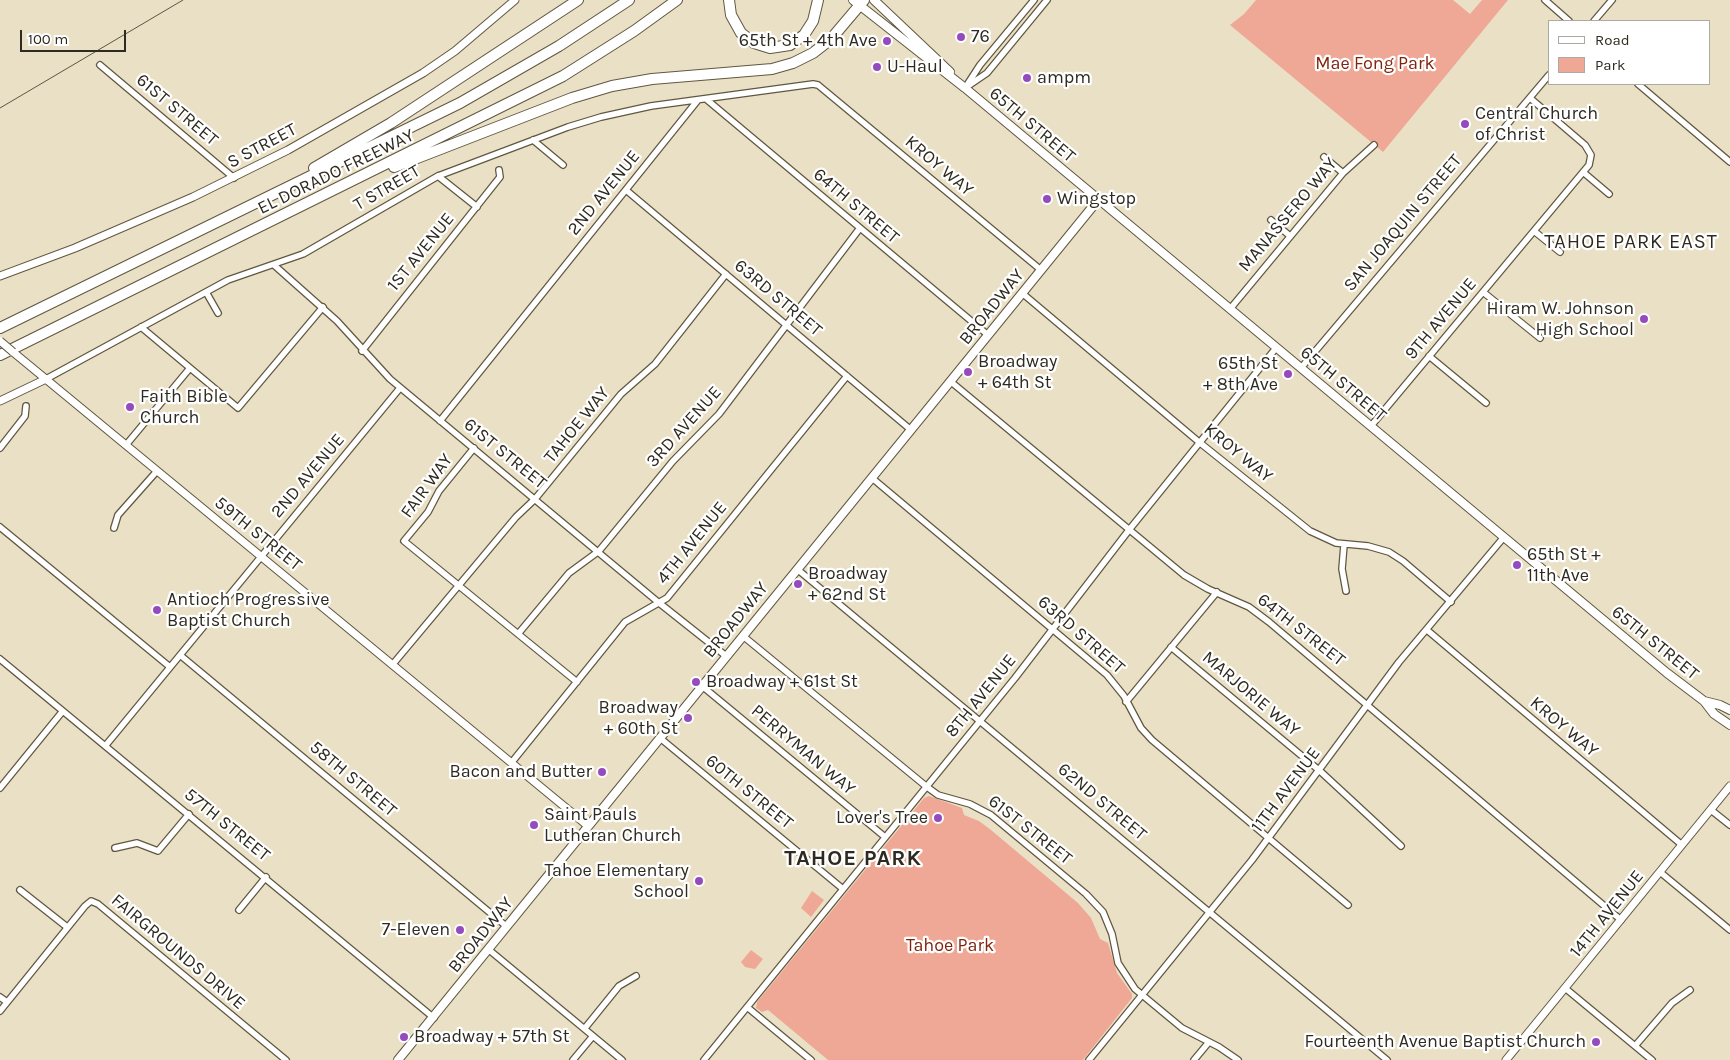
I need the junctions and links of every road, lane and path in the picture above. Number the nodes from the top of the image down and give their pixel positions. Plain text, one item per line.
1 (515, 0) edge
2 (578, 0) edge
3 (629, 0) edge
4 (677, 0) edge
5 (729, 0) edge
6 (818, 0) edge
7 (874, 0) edge
8 (1034, 0) edge
9 (1047, 0) edge
10 (1544, 0) edge
11 (1612, 0) edge
12 (859, 2) edge
13 (1569, 20) edge
14 (1595, 20) edge
15 (100, 65) dead end
16 (1548, 76) edge
17 (818, 85) joint
18 (1639, 85) edge
19 (965, 88) junction
20 (1530, 98) junction
21 (706, 99) junction
22 (698, 100) junction
23 (532, 140) junction
24 (1374, 145) dead end
25 (1324, 157) dead end
26 (1730, 162) edge
27 (563, 165) dead end
28 (499, 170) dead end
29 (376, 171) junction
30 (1583, 172) junction
31 (1343, 173) junction
32 (438, 176) junction
33 (234, 178) junction
34 (626, 190) junction
35 (1609, 194) dead end
36 (1098, 200) junction
37 (476, 207) junction
38 (245, 209) junction
39 (1271, 220) dead end
40 (860, 228) junction
41 (1534, 231) junction
42 (1290, 236) junction
43 (1560, 252) dead end
44 (274, 265) junction
45 (1041, 270) junction
46 (726, 274) junction
47 (0, 276) edge
48 (206, 292) junction
49 (1483, 292) junction
50 (1022, 293) junction
51 (323, 307) junction
52 (1230, 309) junction
53 (218, 312) dead end
54 (788, 326) junction
55 (141, 327) junction
56 (0, 328) edge
57 (988, 335) junction
58 (1540, 338) dead end
59 (0, 341) edge
60 (1276, 348) junction
61 (362, 351) junction
62 (0, 355) edge
63 (1429, 356) junction
64 (190, 368) junction
65 (1301, 368) junction
66 (847, 376) junction
67 (46, 379) junction
68 (950, 381) junction
69 (400, 388) junction
70 (0, 401) edge
71 (1486, 403) dead end
72 (26, 406) dead end
73 (440, 421) junction
74 (1371, 426) junction
75 (911, 430) junction
76 (1199, 442) junction
77 (126, 445) junction
78 (0, 448) edge
79 (474, 448) junction
80 (157, 470) junction
81 (872, 478) junction
82 (536, 499) junction
83 (0, 527) edge
84 (114, 528) dead end
85 (1129, 530) junction
86 (1504, 537) junction
87 (1344, 545) junction
88 (599, 551) junction
89 (262, 556) junction
90 (798, 569) junction
91 (459, 586) junction
92 (1346, 591) dead end
93 (1216, 592) junction
94 (658, 602) junction
95 (1452, 602) junction
96 (1052, 629) junction
97 (1427, 630) junction
98 (518, 634) junction
99 (743, 636) junction
100 (1171, 647) junction
101 (180, 655) junction
102 (726, 656) junction
103 (0, 659) edge
104 (393, 664) junction
105 (170, 667) junction
106 (577, 682) junction
107 (702, 686) junction
108 (1704, 701) junction
109 (1126, 702) junction
110 (1368, 704) junction
111 (1730, 710) edge
112 (62, 712) junction
113 (981, 720) junction
114 (1730, 725) edge
115 (660, 738) junction
116 (106, 745) junction
117 (512, 762) junction
118 (1320, 771) junction
119 (1730, 786) edge
120 (927, 787) junction
121 (0, 788) edge
122 (1711, 810) junction
123 (189, 814) junction
124 (1730, 825) edge
125 (588, 826) junction
126 (1269, 836) junction
127 (885, 837) junction
128 (1682, 845) junction
129 (1401, 846) dead end
130 (116, 848) dead end
131 (1660, 872) junction
132 (266, 877) junction
133 (843, 889) junction
134 (20, 890) dead end
135 (1348, 905) dead end
136 (239, 910) dead end
137 (1210, 912) junction
138 (1621, 920) junction
139 (506, 926) junction
140 (67, 928) junction
141 (1730, 930) edge
142 (488, 949) junction
143 (636, 976) dead end
144 (1565, 988) junction
145 (1690, 990) dead end
146 (1142, 996) junction
147 (0, 997) edge
148 (7, 1002) junction
149 (747, 1007) junction
150 (0, 1011) edge
151 (434, 1018) junction
152 (584, 1028) junction
153 (593, 1036) junction
154 (1208, 1042) junction
155 (1635, 1046) junction
156 (286, 1060) edge
157 (398, 1060) edge
158 (573, 1060) edge
159 (622, 1060) edge
160 (704, 1060) edge
161 (811, 1060) edge
162 (1089, 1060) edge
163 (1194, 1060) edge
164 (1238, 1060) edge
165 (1387, 1060) edge
166 (1506, 1060) edge
167 (1652, 1060) edge

1 - 33 street, S STREET
2 - 38 highway
3 - 38 highway, EL DORADO FREEWAY
4 - 29 highway, EL DORADO FREEWAY
5 - 6 highway
7 - 19 main road, 65TH STREET
8 - 19 street
9 - 19 street
10 - 13 street
11 - 14 street
12 - 19 main road, 65TH STREET
12 - 29 highway
15 - 33 street, 61ST STREET
16 - 20 street, SAN JOAQUIN STREET
17 - 21 street, T STREET
17 - 45 street, KROY WAY
18 - 26 street
19 - 36 main road, 65TH STREET
20 - 30 street, 9TH AVENUE
20 - 65 street, SAN JOAQUIN STREET
21 - 22 street, T STREET
21 - 40 street, 64TH STREET
22 - 23 street, T STREET
22 - 34 street, 2ND AVENUE
23 - 27 street
23 - 32 street, T STREET
24 - 31 street, MANASSERO WAY
25 - 31 street
28 - 37 street, 1ST AVENUE
29 - 62 highway, EL DORADO FREEWAY
30 - 35 street
30 - 41 street, 9TH AVENUE
31 - 42 street, MANASSERO WAY
32 - 37 street
32 - 44 street, T STREET
33 - 47 street, S STREET
34 - 46 street, 63RD STREET
34 - 73 street, 2ND AVENUE
36 - 45 main road, BROADWAY
36 - 52 main road, 65TH STREET
37 - 61 street, 1ST AVENUE
38 - 56 highway, EL DORADO FREEWAY
39 - 42 street
40 - 54 street, 3RD AVENUE
40 - 57 street, 64TH STREET
41 - 43 street
41 - 49 street, 9TH AVENUE
42 - 52 street, MANASSERO WAY
44 - 48 street, T STREET
44 - 51 street, 61ST STREET
45 - 50 main road, BROADWAY
46 - 54 street, 63RD STREET
46 - 82 street, TAHOE WAY
48 - 53 street
48 - 55 street, T STREET
49 - 58 street
49 - 63 street, 9TH AVENUE
50 - 57 main road, BROADWAY
50 - 76 street, KROY WAY
51 - 61 street, 61ST STREET
51 - 64 street
52 - 60 main road, 65TH STREET
54 - 66 street, 63RD STREET
54 - 88 street, 3RD AVENUE
55 - 64 street
55 - 67 street, T STREET
57 - 68 main road, BROADWAY
59 - 67 street, 59TH STREET, bridge
60 - 65 main road, 65TH STREET
60 - 76 street, 8TH AVENUE
61 - 69 street, 61ST STREET
63 - 71 street
63 - 74 street, 9TH AVENUE
64 - 77 street
65 - 74 main road, 65TH STREET
66 - 75 street, 63RD STREET
66 - 94 street, 4TH AVENUE
67 - 70 street, T STREET
67 - 77 street, 59TH STREET
68 - 75 main road, BROADWAY
68 - 85 street, 64TH STREET
69 - 73 street, 61ST STREET
69 - 89 street, 2ND AVENUE
72 - 78 street
73 - 79 street, 61ST STREET
74 - 86 main road, 65TH STREET
75 - 81 main road, BROADWAY
76 - 85 street, 8TH AVENUE
76 - 87 street, KROY WAY
77 - 80 street, 59TH STREET
79 - 82 street, 61ST STREET
79 - 91 street, FAIR WAY
80 - 84 street
80 - 89 street, 59TH STREET
81 - 90 main road, BROADWAY
81 - 96 street, 63RD STREET
82 - 88 street, 61ST STREET
82 - 91 street, TAHOE WAY
83 - 105 street
85 - 93 street, 64TH STREET
85 - 96 street, 8TH AVENUE
86 - 95 street, 11TH AVENUE
86 - 108 main road, 65TH STREET
87 - 92 street
87 - 95 street, KROY WAY
88 - 94 street, 61ST STREET
88 - 98 street, 3RD AVENUE
89 - 101 street, 2ND AVENUE
89 - 104 street, 59TH STREET
90 - 99 main road, BROADWAY
90 - 113 street, 62ND STREET
91 - 98 street
91 - 104 street, TAHOE WAY
93 - 100 street
93 - 110 street, 64TH STREET
94 - 102 street, 61ST STREET
94 - 106 street, 4TH AVENUE
95 - 97 street, 11TH AVENUE
96 - 109 street, 63RD STREET
96 - 113 street, 8TH AVENUE
97 - 110 street, 11TH AVENUE
97 - 128 street, KROY WAY
98 - 106 street
99 - 102 main road, BROADWAY
99 - 120 street, 61ST STREET
100 - 109 street
100 - 118 street, MARJORIE WAY
101 - 105 street, 2ND AVENUE
101 - 139 street, 58TH STREET
102 - 107 main road, BROADWAY
103 - 112 street, 57TH STREET
104 - 117 street, 59TH STREET
105 - 116 street, 2ND AVENUE
106 - 117 street, 4TH AVENUE
107 - 115 main road, BROADWAY
107 - 127 street, PERRYMAN WAY
108 - 111 main road, 65TH STREET
108 - 114 main road, 65TH STREET
109 - 126 street, 63RD STREET
110 - 118 street, 11TH AVENUE
110 - 138 street, 64TH STREET
112 - 116 street, 57TH STREET
112 - 121 street
113 - 120 street, 8TH AVENUE
113 - 137 street, 62ND STREET
115 - 125 main road, BROADWAY
115 - 133 street, 60TH STREET
116 - 123 street, 57TH STREET
117 - 125 street, 59TH STREET
118 - 126 street, 11TH AVENUE
118 - 129 street, MARJORIE WAY
119 - 122 street, 14TH AVENUE
120 - 127 street, 8TH AVENUE
120 - 146 street, 61ST STREET
122 - 124 street
122 - 128 street, 14TH AVENUE
123 - 130 street
123 - 132 street, 57TH STREET
125 - 139 main road, BROADWAY
126 - 135 street, 63RD STREET
126 - 137 street, 11TH AVENUE
127 - 133 street, 8TH AVENUE
128 - 131 street, 14TH AVENUE
131 - 138 street, 14TH AVENUE
131 - 141 street
132 - 136 street
132 - 151 street, 57TH STREET
133 - 149 street, 8TH AVENUE
134 - 140 street
137 - 146 street, 11TH AVENUE
137 - 165 street, 62ND STREET
138 - 144 street, 14TH AVENUE
139 - 142 main road, BROADWAY
140 - 148 street, FAIRGROUNDS DRIVE
140 - 156 street, FAIRGROUNDS DRIVE
142 - 151 main road, BROADWAY
142 - 152 street
143 - 152 street
144 - 155 street
144 - 166 street, 14TH AVENUE
145 - 155 street
146 - 154 street, 61ST STREET
146 - 162 street, 11TH AVENUE
147 - 148 street
148 - 150 street, FAIRGROUNDS DRIVE
149 - 160 street, 8TH AVENUE
149 - 161 street
151 - 157 main road, BROADWAY
152 - 153 street
153 - 158 street
153 - 159 street
154 - 163 street
154 - 164 street, 61ST STREET
155 - 167 street

